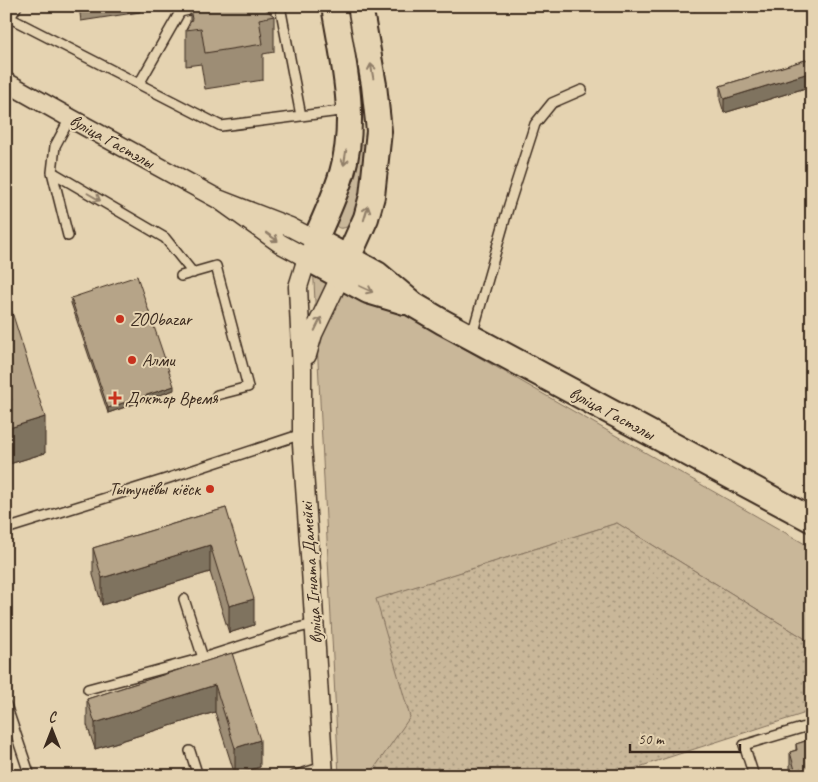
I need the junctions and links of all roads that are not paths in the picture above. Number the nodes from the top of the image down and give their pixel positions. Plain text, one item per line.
1 (17, 6) edge
2 (280, 6) edge
3 (334, 6) edge
4 (360, 6) edge
5 (194, 9) edge
6 (8, 17) edge
7 (6, 82) edge
8 (139, 84) junction
9 (582, 90) dead end
10 (348, 110) junction
11 (301, 116) junction
12 (70, 118) junction
13 (52, 172) junction
14 (68, 236) dead end
15 (311, 249) junction
16 (345, 267) junction
17 (193, 273) junction
18 (182, 276) dead end
19 (471, 338) junction
20 (302, 370) junction
21 (217, 395) dead end
22 (302, 434) junction
23 (812, 520) edge
24 (6, 529) edge
25 (184, 598) dead end
26 (314, 624) junction
27 (203, 658) junction
28 (88, 689) dead end
29 (6, 705) edge
30 (812, 725) edge
31 (190, 751) dead end
32 (324, 771) edge
33 (30, 776) edge
34 (198, 776) edge
35 (294, 776) edge
36 (754, 776) edge

1 - 6 lane
2 - 11 lane
3 - 10 main road
16 -> 4 main road
5 - 8 lane
6 - 8 lane
7 - 12 street, вуліца Гастэлы
8 - 11 lane
9 - 19 lane
10 - 11 lane
10 -> 15 main road
12 - 13 lane
12 - 15 street, вуліца Гастэлы
13 - 14 lane
13 -> 17 lane
15 - 16 main road, вуліца Гастэлы
15 - 20 street, вуліца Ігната Дамейкі
16 - 19 main road, вуліца Гастэлы
20 -> 16 street, вуліца Ігната Дамейкі
17 - 18 lane
17 - 21 lane
19 - 23 main road, вуліца Гастэлы
20 - 22 street, вуліца Ігната Дамейкі
22 - 24 lane
22 - 26 street, вуліца Ігната Дамейкі
25 - 27 lane
26 - 27 lane
26 - 32 street, вуліца Ігната Дамейкі
27 - 28 lane
29 - 33 lane
30 - 36 lane
31 - 34 lane
32 - 35 lane

